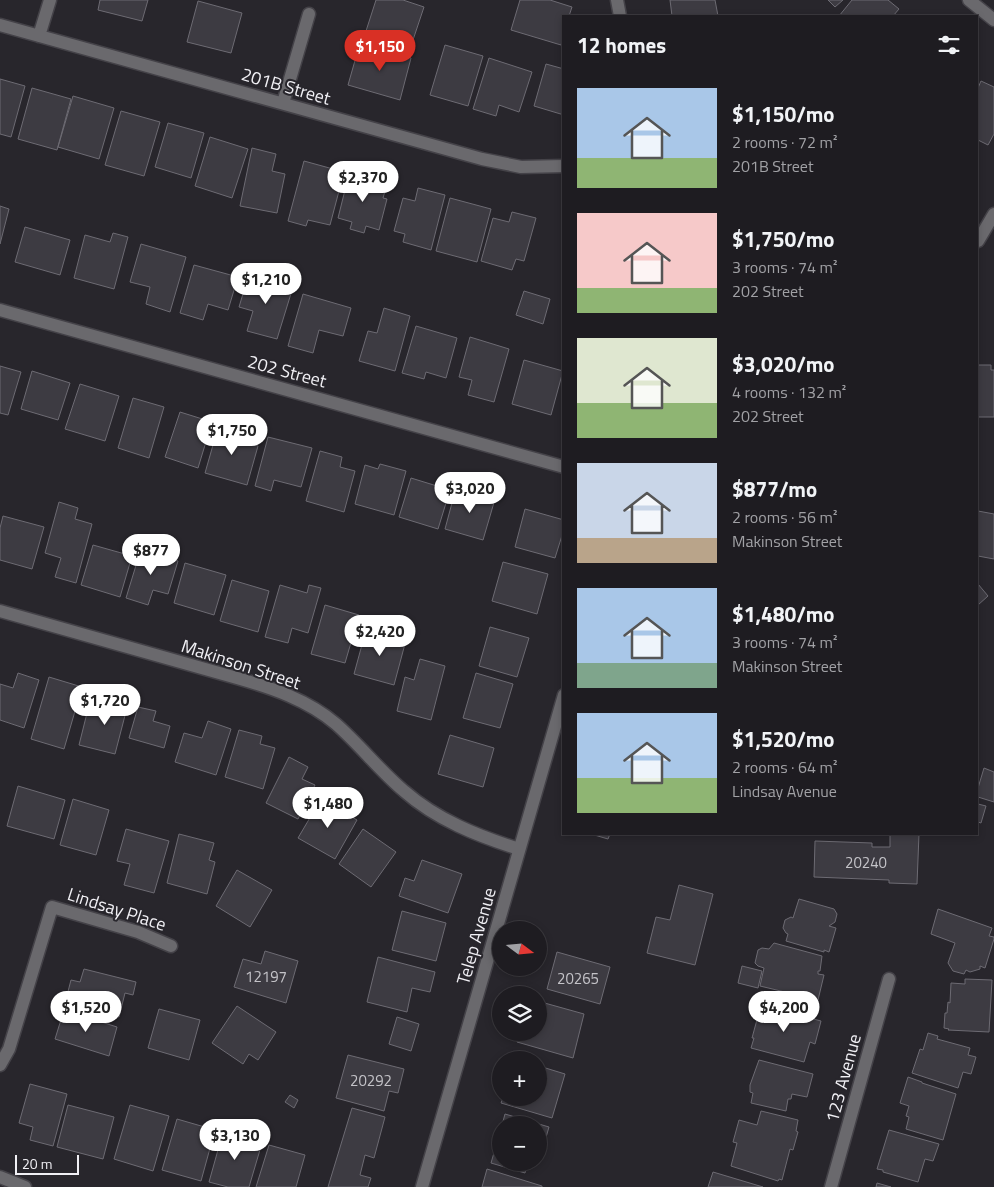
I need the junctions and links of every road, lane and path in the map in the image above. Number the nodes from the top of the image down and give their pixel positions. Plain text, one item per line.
1 (50, 0) edge
2 (617, 0) edge
3 (969, 0) edge
4 (309, 14) dead end
5 (620, 15) edge
6 (994, 20) edge
7 (0, 25) edge
8 (39, 36) junction
9 (283, 103) junction
10 (562, 166) edge
11 (994, 214) edge
12 (978, 241) edge
13 (0, 310) edge
14 (562, 466) edge
15 (0, 611) edge
16 (562, 701) edge
17 (519, 849) junction
18 (171, 946) dead end
19 (889, 979) dead end
20 (0, 1065) edge
21 (0, 1177) edge
22 (25, 1187) edge
23 (422, 1187) edge
24 (831, 1187) edge

1 - 8 street
2 - 5 street
3 - 6 street
4 - 9 street
7 - 8 street, 201B Street
8 - 9 street, 201B Street
9 - 10 street, 201B Street
11 - 12 street
13 - 14 street, 202 Street
15 - 17 street, Makinson Street
16 - 17 street, Telep Avenue
17 - 23 street, Telep Avenue
18 - 20 street, Lindsay Place
19 - 24 street, 123 Avenue
21 - 22 street

